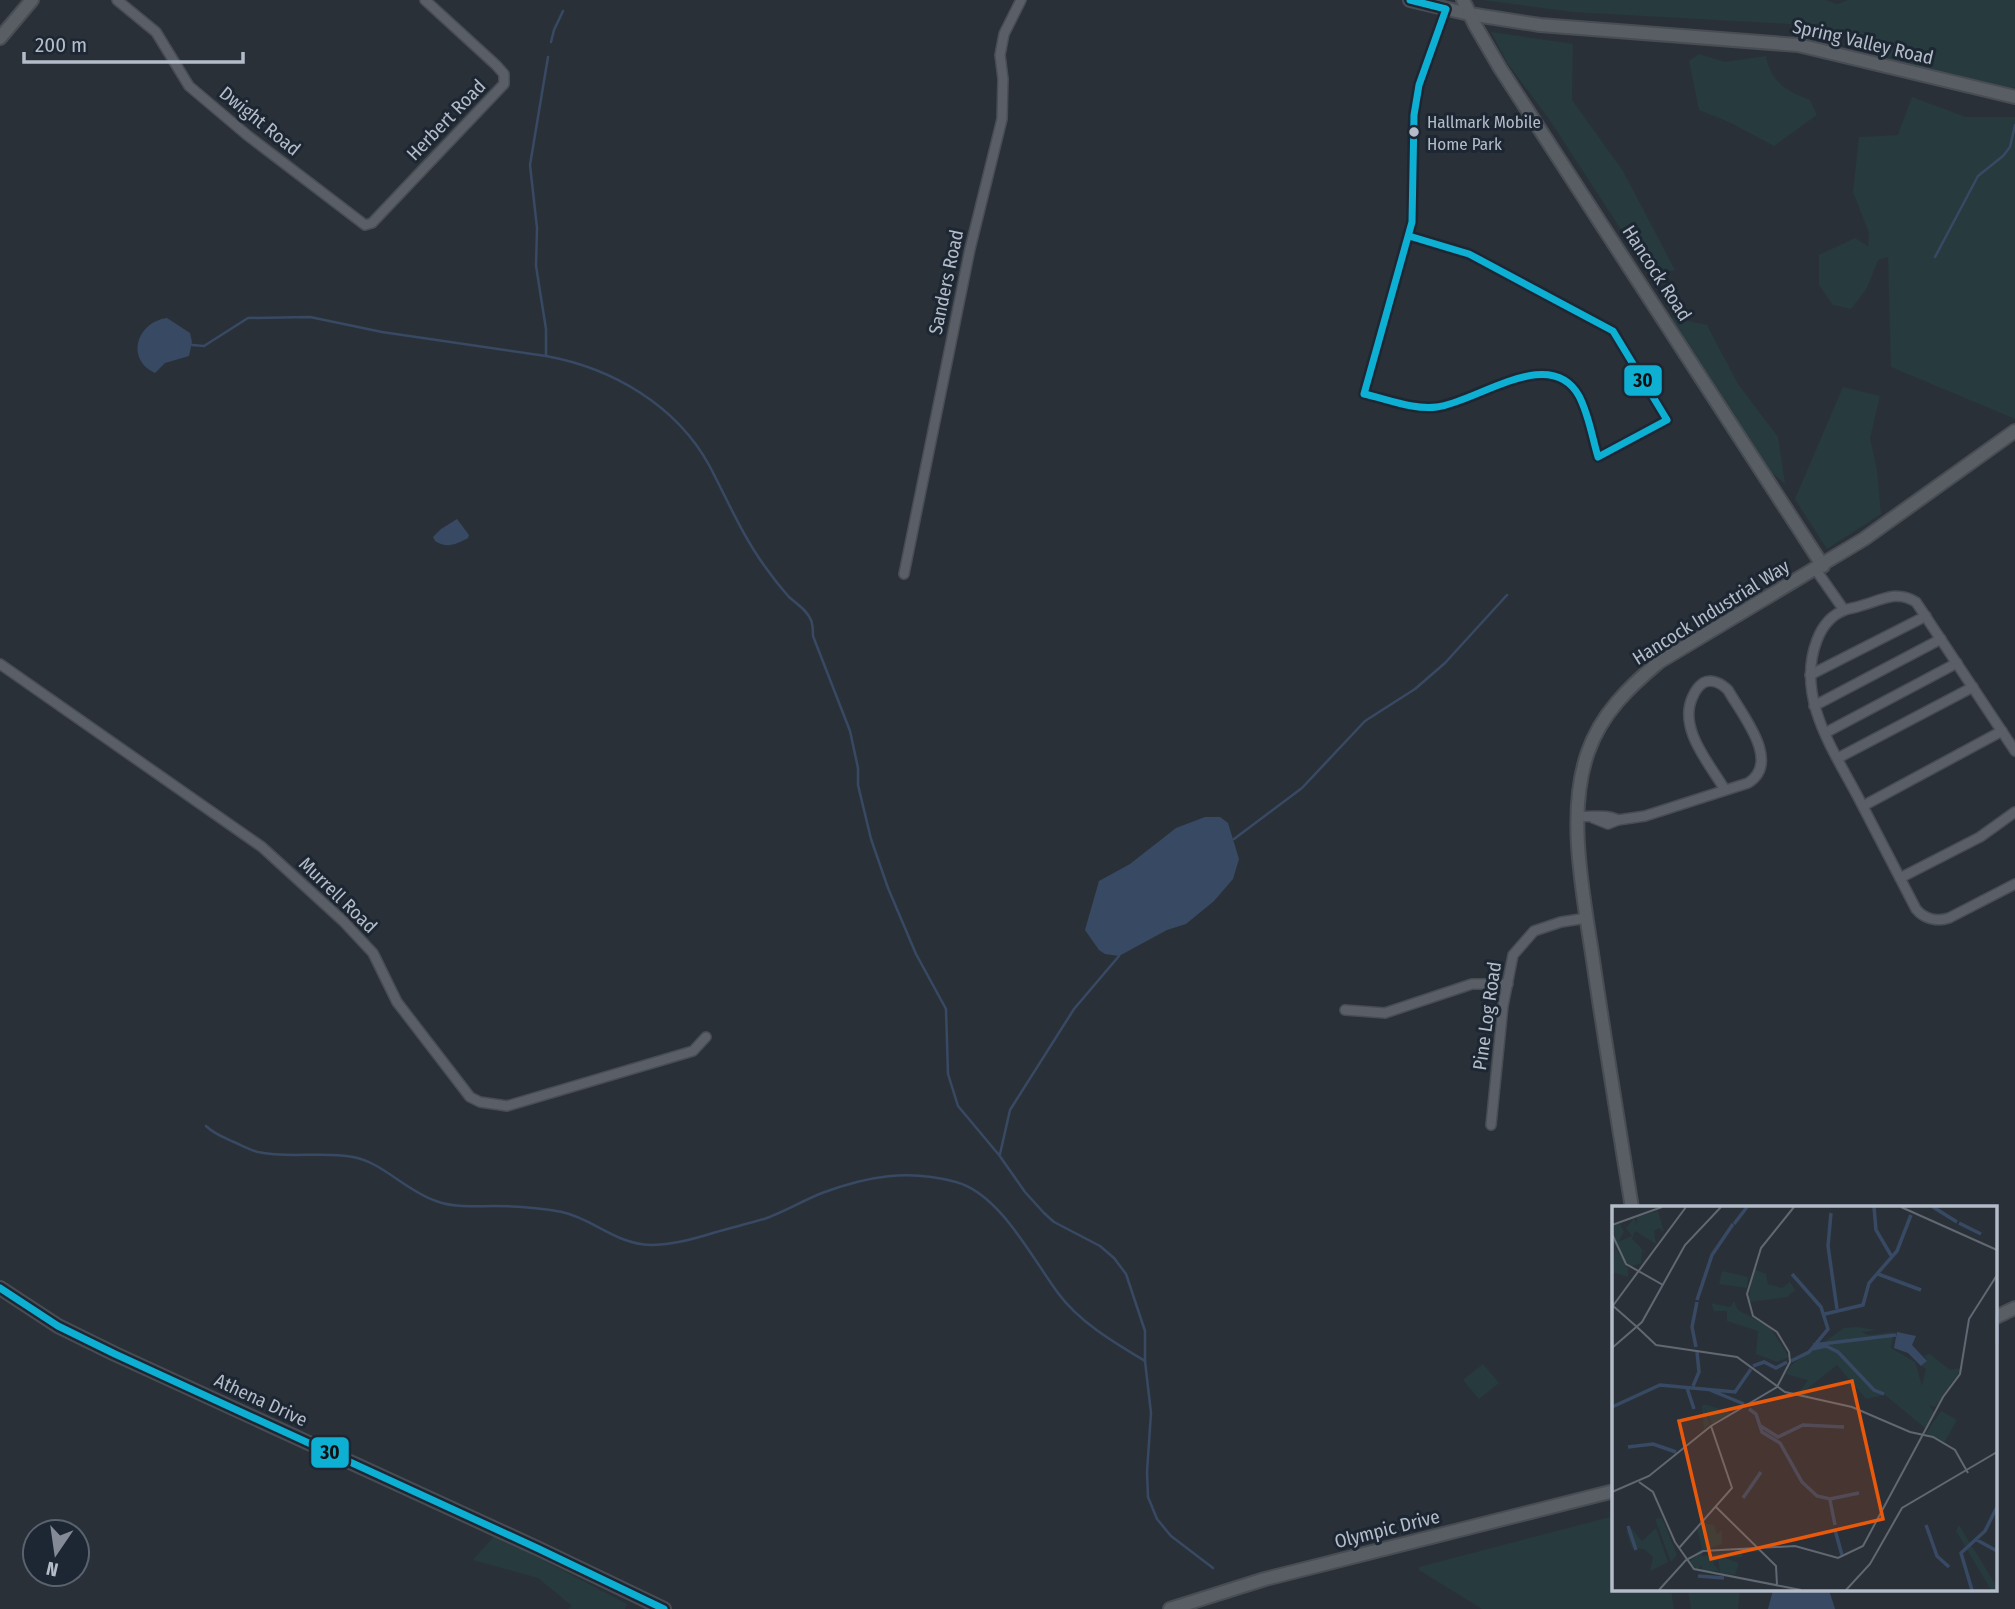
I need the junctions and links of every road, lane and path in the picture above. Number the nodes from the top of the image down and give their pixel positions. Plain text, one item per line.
1 (32, 0) edge
2 (117, 0) edge
3 (425, 0) edge
4 (1021, 0) edge
5 (1410, 0) edge
6 (1455, 0) edge
7 (1463, 0) edge
8 (1440, 8) junction
9 (1469, 14) junction
10 (0, 38) edge
11 (2015, 97) edge
12 (398, 196) joint
13 (2015, 431) edge
14 (1819, 568) junction
15 (904, 574) dead end
16 (1844, 610) junction
17 (1926, 616) junction
18 (1941, 639) junction
19 (1957, 663) junction
20 (0, 664) edge
21 (1810, 676) junction
22 (1973, 687) junction
23 (1814, 706) junction
24 (2002, 731) junction
25 (1825, 733) junction
26 (2015, 751) edge
27 (1838, 758) junction
28 (1725, 790) junction
29 (1863, 806) junction
30 (2015, 812) edge
31 (1577, 816) junction
32 (1900, 878) junction
33 (2015, 884) edge
34 (1587, 918) junction
35 (1508, 984) junction
36 (1345, 1010) dead end
37 (706, 1037) dead end
38 (1491, 1125) dead end
39 (1632, 1206) edge
40 (0, 1288) edge
41 (2015, 1308) edge
42 (1997, 1317) edge
43 (1612, 1492) edge
44 (664, 1609) edge
45 (1170, 1609) edge

1 - 10 street
2 - 12 street, Dwight Road
3 - 12 street, Herbert Road
4 - 15 street, Sanders Road
5 - 8 street, Spring Valley Road
6 - 8 street
7 - 9 street, Hancock Road
8 - 9 street, Spring Valley Road
9 - 11 street, Spring Valley Road
9 - 14 street, Hancock Road
13 - 14 street, Hancock Industrial Way
14 - 16 street
14 - 31 street, Hancock Industrial Way
16 - 17 street
16 - 21 street
17 - 18 street
17 - 21 street
18 - 19 street
18 - 23 street
19 - 22 street
19 - 25 street
20 - 37 street, Murrell Road
21 - 23 street
22 - 24 street
22 - 27 street
23 - 25 street
24 - 26 street
24 - 29 street
25 - 27 street
27 - 29 street
28 - 28 street
28 - 31 street
29 - 32 street
30 - 32 street
31 - 34 street, Hancock Industrial Way
32 - 33 street
34 - 35 street, Pine Log Road
34 - 39 street, Hancock Industrial Way
35 - 36 street
35 - 38 street, Pine Log Road
40 - 44 street, Athena Drive
41 - 42 street
43 - 45 street, Olympic Drive

